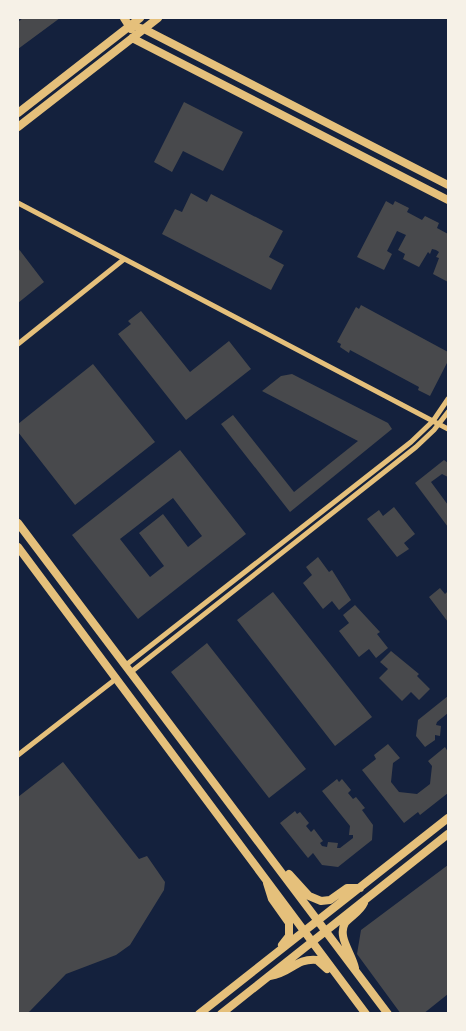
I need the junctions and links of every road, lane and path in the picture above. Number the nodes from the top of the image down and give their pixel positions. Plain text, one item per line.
1 (124, 18) edge
2 (140, 18) edge
3 (158, 18) edge
4 (130, 25) junction
5 (144, 29) junction
6 (132, 38) junction
7 (18, 113) edge
8 (18, 127) edge
9 (448, 186) edge
10 (448, 200) edge
11 (18, 204) edge
12 (123, 260) junction
13 (18, 344) edge
14 (448, 399) edge
15 (448, 412) edge
16 (433, 421) junction
17 (440, 424) junction
18 (448, 429) edge
19 (18, 523) edge
20 (18, 547) edge
21 (129, 669) junction
22 (117, 678) junction
23 (18, 755) edge
24 (448, 818) edge
25 (448, 834) edge
26 (279, 867) junction
27 (266, 876) junction
28 (360, 888) junction
29 (368, 897) junction
30 (319, 920) junction
31 (305, 931) junction
32 (326, 931) junction
33 (313, 941) junction
34 (260, 966) junction
35 (355, 970) junction
36 (268, 977) junction
37 (341, 981) junction
38 (199, 1014) edge
39 (220, 1014) edge
40 (366, 1014) edge
41 (388, 1014) edge

1 - 4 main road
2 - 4 main road
3 - 5 main road
4 - 5 main road
4 - 6 main road
4 - 7 main road
5 - 6 main road
5 - 9 main road
6 - 8 main road
6 - 10 main road
11 - 12 street
12 - 13 street
12 - 16 street
14 - 16 street
15 - 17 street
16 - 17 street
16 - 21 street
17 - 18 street
17 - 21 street
19 - 21 main road
20 - 22 main road
21 - 26 main road
22 - 23 street
22 - 27 main road
24 - 28 main road
25 - 29 main road
26 - 28 main road
26 - 30 main road
27 - 31 main road
27 - 34 main road
28 - 30 main road
29 - 32 main road
29 - 35 main road
30 - 31 main road
30 - 32 main road
31 - 33 main road
31 - 34 main road
32 - 33 main road
32 - 35 main road
33 - 36 main road
33 - 37 main road
34 - 38 main road
35 - 41 main road
36 - 37 main road
36 - 39 main road
37 - 40 main road

